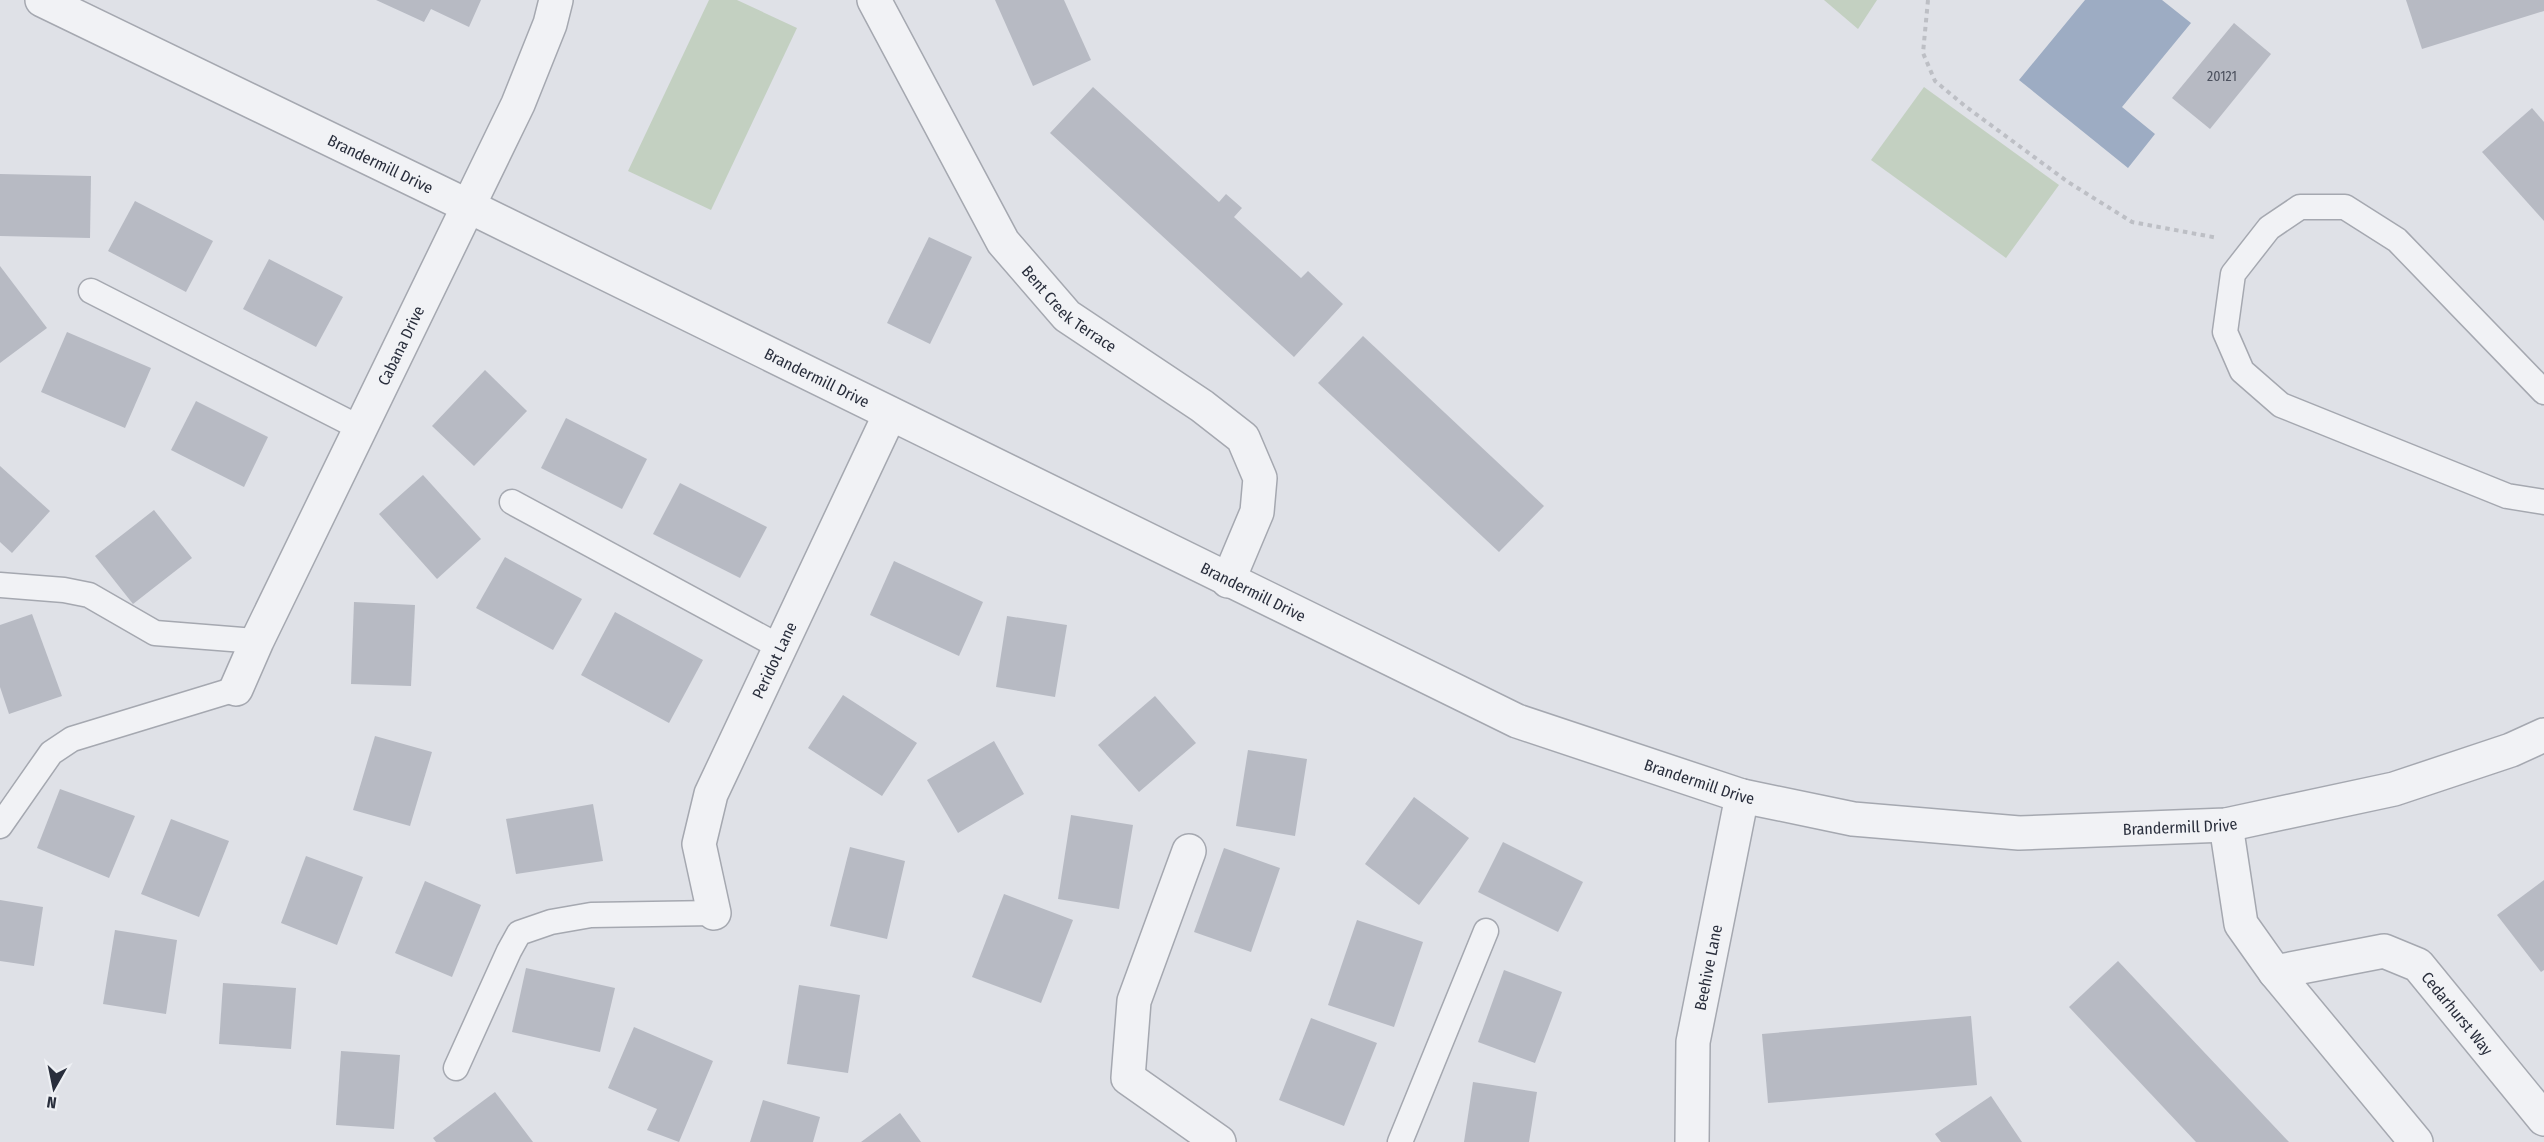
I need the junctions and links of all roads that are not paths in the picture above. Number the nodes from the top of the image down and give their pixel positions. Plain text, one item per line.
1 (42, 0) edge
2 (556, 0) edge
3 (874, 0) edge
4 (468, 206) junction
5 (91, 291) dead end
6 (2544, 392) edge
7 (890, 414) junction
8 (360, 428) junction
9 (512, 502) dead end
10 (2544, 502) edge
11 (1228, 581) junction
12 (0, 585) edge
13 (256, 641) junction
14 (780, 647) junction
15 (236, 689) joint
16 (2544, 735) edge
17 (1742, 796) junction
18 (2226, 825) junction
19 (0, 826) edge
20 (1189, 852) dead end
21 (714, 913) joint
22 (1486, 931) dead end
23 (2275, 972) junction
24 (456, 1068) dead end
25 (2544, 1119) edge
26 (1219, 1142) edge
27 (1400, 1142) edge
28 (1692, 1142) edge
29 (2416, 1142) edge

1 - 4 street, Brandermill Drive
2 - 4 street, Cabana Drive
3 - 11 street, Bent Creek Terrace
4 - 7 street, Brandermill Drive
4 - 8 street, Cabana Drive
5 - 8 lane
6 - 10 lane
7 - 11 street, Brandermill Drive
7 - 14 street, Peridot Lane
8 - 13 street, Cabana Drive
9 - 14 lane
11 - 17 street, Brandermill Drive
12 - 13 lane
13 - 15 street, Cabana Drive
14 - 21 street, Peridot Lane
15 - 19 lane
16 - 18 street, Brandermill Drive
17 - 18 street, Brandermill Drive
17 - 28 street, Beehive Lane
18 - 23 street
20 - 26 street
21 - 24 lane
22 - 27 lane
23 - 25 street, Cedarhurst Way
23 - 29 street

